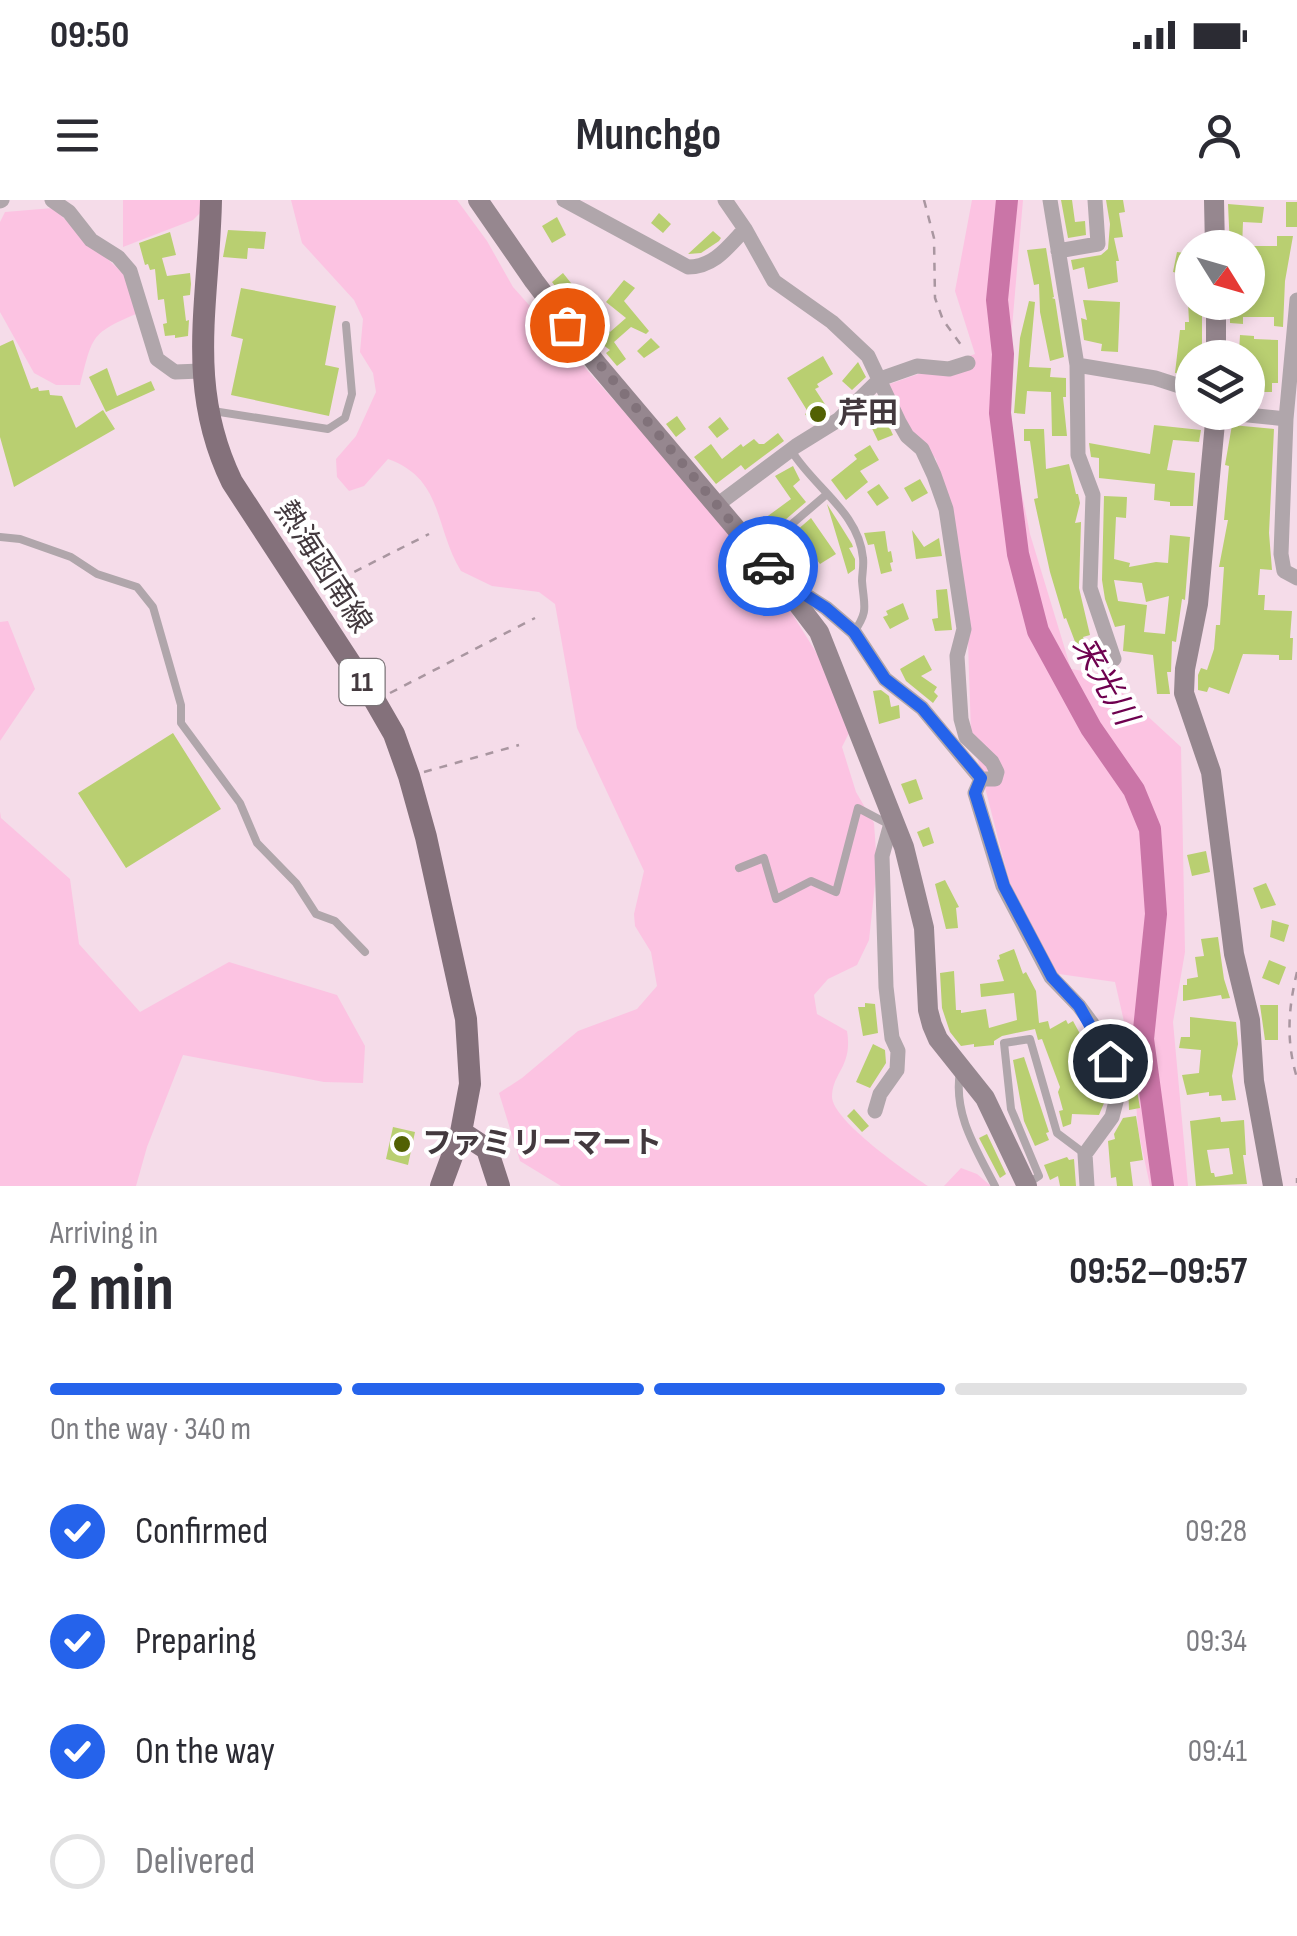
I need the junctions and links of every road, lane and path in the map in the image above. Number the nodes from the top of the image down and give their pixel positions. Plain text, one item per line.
1 (52, 200) edge
2 (211, 200) edge
3 (478, 200) edge
4 (564, 200) edge
5 (724, 200) edge
6 (924, 200) edge
7 (1050, 200) edge
8 (1095, 200) edge
9 (1214, 200) edge
10 (745, 229) junction
11 (1215, 230) edge
12 (1058, 251) junction
13 (1297, 300) edge
14 (346, 326) dead end
15 (968, 363) joint
16 (1077, 365) junction
17 (201, 370) junction
18 (880, 379) junction
19 (1175, 384) edge
20 (207, 410) junction
21 (1265, 417) edge
22 (1286, 419) junction
23 (1216, 430) edge
24 (791, 450) junction
25 (826, 494) junction
26 (718, 506) junction
27 (428, 534) dead end
28 (0, 536) edge
29 (299, 550) dead end
30 (757, 553) junction
31 (777, 577) junction
32 (1297, 578) edge
33 (535, 618) dead end
34 (854, 632) junction
35 (1114, 659) dead end
36 (374, 701) junction
37 (519, 745) dead end
38 (409, 776) junction
39 (981, 778) junction
40 (891, 821) junction
41 (740, 868) dead end
42 (364, 952) dead end
43 (1297, 972) edge
44 (1294, 1058) edge
45 (961, 1067) junction
46 (1297, 1078) edge
47 (874, 1111) dead end
48 (462, 1132) junction
49 (1085, 1154) junction
50 (1027, 1185) edge
51 (441, 1186) edge
52 (499, 1186) edge
53 (995, 1186) edge
54 (1087, 1186) edge
55 (1273, 1186) edge

1 - 17 street
2 - 17 main road, 熱海函南線 / 11
3 - 26 main road
4 - 10 street
5 - 10 street
6 - 15 path
7 - 12 street
8 - 12 street
9 - 11 main road
10 - 18 street
12 - 16 street
13 - 22 street
14 - 20 lane
15 - 18 street
16 - 19 street
16 - 35 street
17 - 20 main road, 熱海函南線 / 11
18 - 24 street
18 - 39 street
20 - 36 main road, 熱海函南線 / 11
21 - 22 street
22 - 32 street
23 - 55 main road
24 - 25 lane
24 - 26 street
25 - 30 lane
25 - 34 lane
26 - 30 main road
27 - 29 path
28 - 42 lane
30 - 31 main road
31 - 34 street
31 - 40 main road
33 - 36 path
34 - 39 street
36 - 38 main road, 熱海函南線 / 11
37 - 38 path
38 - 48 main road, 熱海函南線 / 11
39 - 49 street
40 - 41 lane
40 - 45 main road
40 - 47 street
43 - 44 path
44 - 46 path
45 - 50 main road
45 - 53 lane
48 - 51 main road, 熱海函南線 / 11
48 - 52 main road
49 - 50 lane
49 - 54 street

